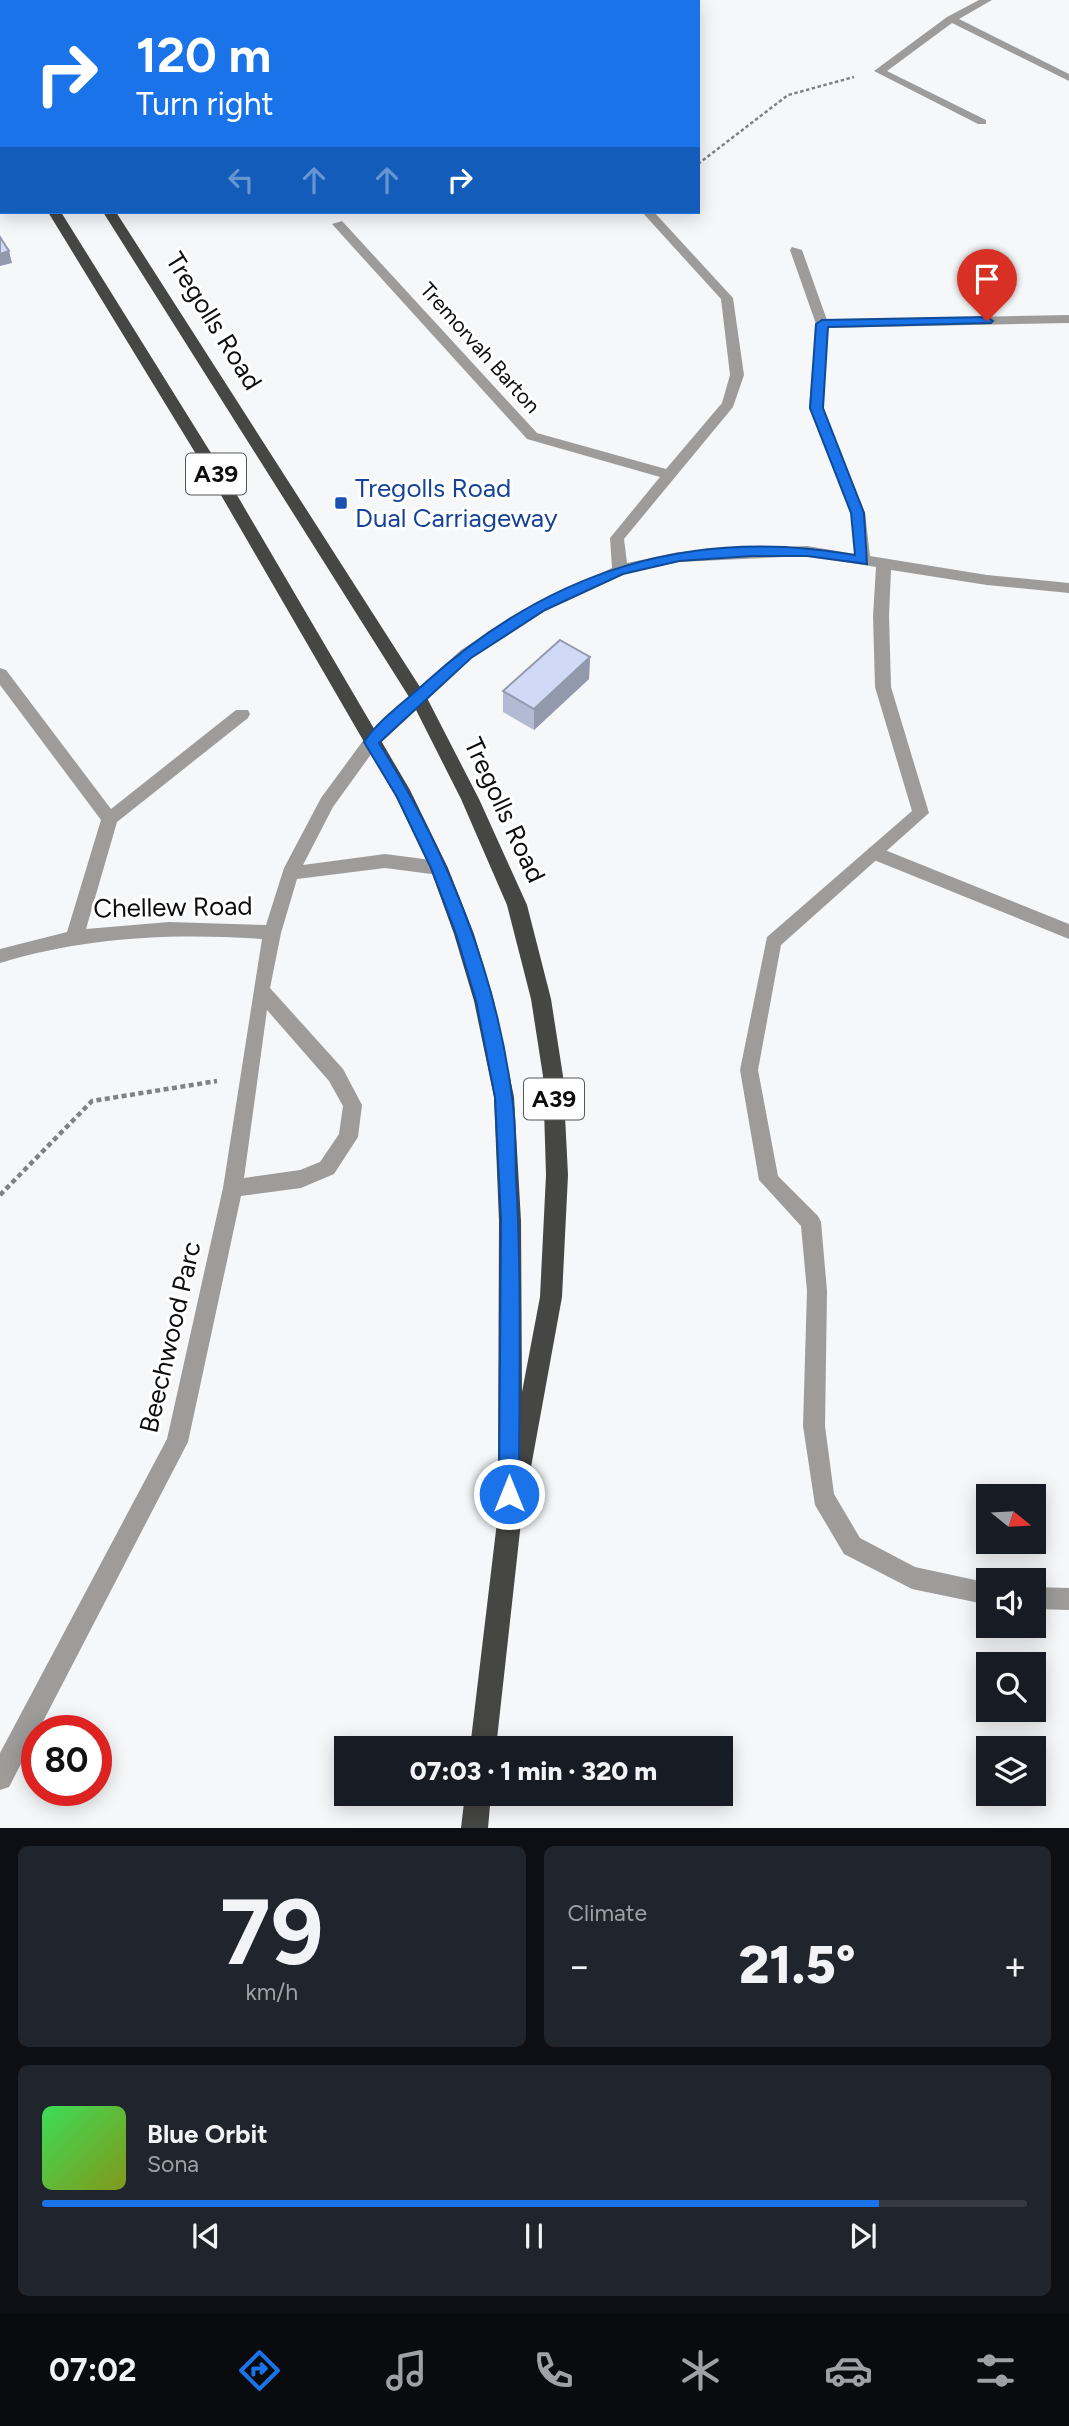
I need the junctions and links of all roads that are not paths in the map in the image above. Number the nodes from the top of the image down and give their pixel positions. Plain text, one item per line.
1 (987, 0) edge
2 (951, 19) junction
3 (1069, 78) edge
4 (982, 122) dead end
5 (55, 214) edge
6 (110, 214) edge
7 (650, 214) edge
8 (338, 224) dead end
9 (796, 250) dead end
10 (1069, 319) edge
11 (822, 324) junction
12 (669, 475) junction
13 (863, 561) junction
14 (884, 565) junction
15 (620, 570) junction
16 (1069, 588) edge
17 (0, 674) edge
18 (418, 698) junction
19 (242, 714) dead end
20 (371, 742) junction
21 (110, 818) junction
22 (875, 853) junction
23 (439, 868) junction
24 (290, 873) junction
25 (1069, 932) edge
26 (272, 933) junction
27 (75, 935) junction
28 (0, 956) edge
29 (261, 990) junction
30 (233, 1188) junction
31 (509, 1522) junction
32 (976, 1591) edge
33 (1046, 1598) edge
34 (1069, 1599) edge
35 (484, 1736) edge
36 (0, 1777) edge
37 (477, 1806) edge
38 (474, 1828) edge

1 - 2 street
2 - 3 street
2 - 4 street
5 - 20 highway, Tregolls Road / A39
6 - 18 highway, Tregolls Road / A39
7 - 12 street
8 - 12 street, Tremorvah Barton
9 - 11 street
10 - 11 street
11 - 13 street
12 - 15 street
13 - 14 street, Beechwood Parc
13 - 15 street, Beechwood Parc
14 - 16 street, Beechwood Parc
14 - 22 street
15 - 18 street, Beechwood Parc
17 - 21 street
18 - 20 street, Beechwood Parc
18 - 31 highway, Tregolls Road / A39
19 - 21 street
20 - 23 highway, Tregolls Road / A39
20 - 24 street, Beechwood Parc
21 - 27 street, Chellew Road
22 - 25 street
22 - 32 street
23 - 24 street
23 - 31 highway, Tregolls Road / A39
24 - 26 street, Beechwood Parc
26 - 27 street, Chellew Road
26 - 29 street, Beechwood Parc
27 - 28 street, Chellew Road
29 - 30 street, Beechwood Parc
29 - 30 street
30 - 36 street, Beechwood Parc
31 - 35 highway, Tregolls Road / A39
33 - 34 street
37 - 38 highway

